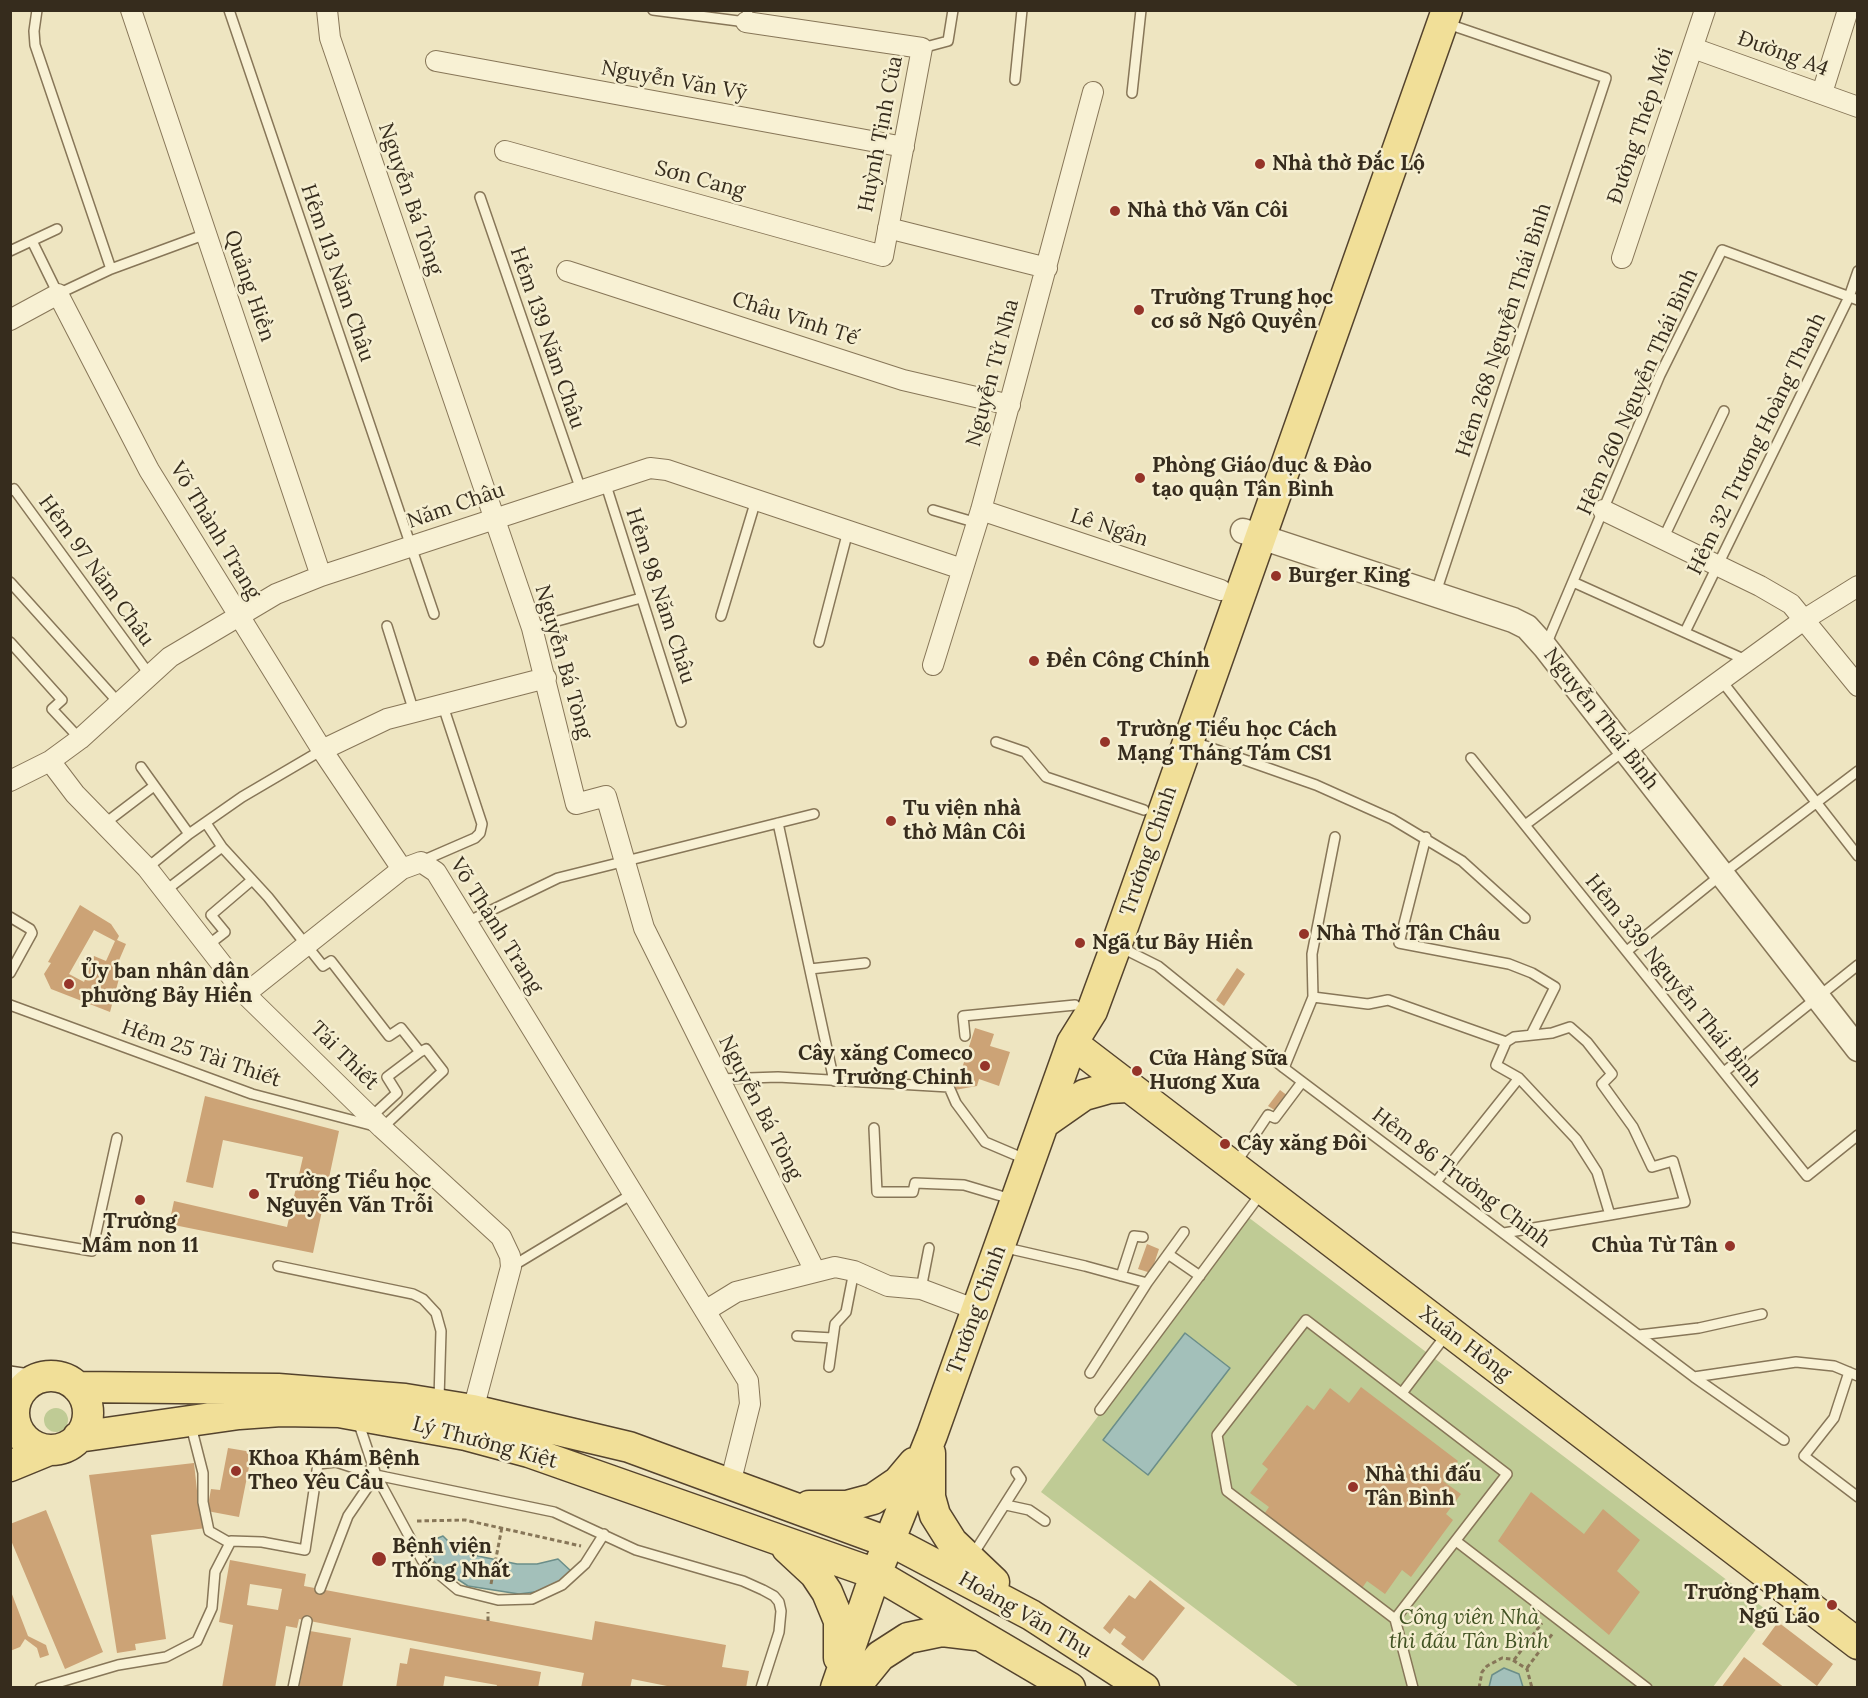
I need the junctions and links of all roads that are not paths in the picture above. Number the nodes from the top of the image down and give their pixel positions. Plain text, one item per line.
1 (37, 10) edge
2 (131, 10) edge
3 (229, 10) edge
4 (327, 10) edge
5 (653, 10) edge
6 (953, 10) edge
7 (1022, 10) edge
8 (1141, 10) edge
9 (1705, 10) edge
10 (1848, 10) edge
11 (1439, 14) edge
12 (747, 16) edge
13 (922, 48) junction
14 (1693, 48) junction
15 (436, 61) dead end
16 (1015, 80) dead end
17 (1093, 92) dead end
18 (1132, 93) dead end
19 (1821, 93) junction
20 (1857, 107) edge
21 (903, 147) junction
22 (505, 151) dead end
23 (480, 197) dead end
24 (888, 228) junction
25 (57, 229) dead end
26 (206, 234) junction
27 (32, 242) junction
28 (10, 251) edge
29 (883, 256) joint
30 (1622, 258) dead end
31 (1047, 268) junction
32 (111, 269) junction
33 (567, 271) dead end
34 (1857, 271) edge
35 (58, 294) junction
36 (1853, 298) edge
37 (10, 320) edge
38 (1010, 405) junction
39 (1724, 411) dead end
40 (605, 482) junction
41 (12, 490) edge
42 (581, 490) junction
43 (756, 500) junction
44 (933, 510) dead end
45 (1603, 510) junction
46 (979, 517) junction
47 (494, 519) junction
48 (848, 531) junction
49 (1251, 533) junction
50 (1663, 539) junction
51 (412, 547) junction
52 (1717, 565) junction
53 (962, 569) junction
54 (321, 576) junction
55 (10, 582) edge
56 (1573, 582) junction
57 (1857, 585) edge
58 (1221, 590) junction
59 (1435, 594) junction
60 (641, 598) junction
61 (238, 615) junction
62 (434, 615) dead end
63 (721, 616) dead end
64 (1805, 618) junction
65 (387, 626) dead end
66 (532, 628) junction
67 (1685, 632) junction
68 (10, 642) edge
69 (819, 642) dead end
70 (1545, 647) junction
71 (1748, 661) junction
72 (933, 665) dead end
73 (149, 674) junction
74 (546, 678) junction
75 (1721, 680) junction
76 (1857, 686) edge
77 (118, 702) junction
78 (443, 706) junction
79 (414, 712) junction
80 (681, 722) dead end
81 (80, 740) junction
82 (1188, 740) junction
83 (996, 742) dead end
84 (322, 750) junction
85 (1625, 750) junction
86 (1471, 758) dead end
87 (50, 761) junction
88 (141, 767) dead end
89 (1857, 771) edge
90 (10, 781) edge
91 (154, 786) junction
92 (1816, 803) junction
93 (1153, 813) junction
94 (814, 814) dead end
95 (206, 823) junction
96 (778, 823) junction
97 (104, 824) junction
98 (1525, 825) junction
99 (189, 834) junction
100 (1335, 837) dead end
101 (1426, 837) junction
102 (222, 847) junction
103 (1857, 856) edge
104 (624, 860) junction
105 (421, 862) junction
106 (147, 868) junction
107 (402, 869) junction
108 (1721, 875) junction
109 (252, 880) junction
110 (165, 891) junction
111 (10, 917) edge
112 (1526, 918) dead end
113 (467, 922) junction
114 (307, 944) junction
115 (207, 946) junction
116 (1116, 946) junction
117 (1627, 951) junction
118 (865, 963) dead end
119 (1857, 965) edge
120 (810, 969) junction
121 (10, 973) edge
122 (245, 994) junction
123 (1313, 997) junction
124 (1817, 997) junction
125 (10, 1005) edge
126 (1075, 1005) junction
127 (1531, 1035) junction
128 (965, 1036) dead end
129 (1506, 1042) junction
130 (1072, 1043) junction
131 (1857, 1049) edge
132 (420, 1052) junction
133 (1284, 1068) junction
134 (1724, 1072) junction
135 (1518, 1078) junction
136 (718, 1079) junction
137 (834, 1081) junction
138 (1302, 1082) junction
139 (1127, 1088) junction
140 (377, 1122) junction
141 (1044, 1123) junction
142 (874, 1128) dead end
143 (1857, 1135) edge
144 (117, 1138) dead end
145 (1030, 1161) junction
146 (1233, 1167) junction
147 (1436, 1182) junction
148 (1263, 1191) junction
149 (632, 1194) junction
150 (1016, 1200) junction
151 (1610, 1215) junction
152 (1184, 1232) dead end
153 (1504, 1233) junction
154 (10, 1237) edge
155 (1143, 1237) dead end
156 (1000, 1246) junction
157 (929, 1248) dead end
158 (1168, 1254) junction
159 (278, 1266) dead end
160 (511, 1267) junction
161 (815, 1271) junction
162 (854, 1271) junction
163 (1121, 1276) junction
164 (1200, 1276) junction
165 (1147, 1283) junction
166 (921, 1289) junction
167 (977, 1310) junction
168 (705, 1311) junction
169 (1762, 1314) dead end
170 (1448, 1332) junction
171 (1639, 1335) junction
172 (797, 1336) dead end
173 (833, 1338) junction
174 (829, 1367) dead end
175 (1090, 1373) dead end
176 (1853, 1374) edge
177 (1694, 1377) junction
178 (20, 1381) edge
179 (77, 1387) junction
180 (1402, 1393) junction
181 (438, 1405) junction
182 (473, 1410) junction
183 (1100, 1410) dead end
184 (356, 1415) junction
185 (190, 1421) junction
186 (932, 1435) junction
187 (78, 1437) junction
188 (1784, 1440) dead end
189 (49, 1450) junction
190 (10, 1466) edge
191 (1016, 1472) dead end
192 (376, 1475) junction
193 (730, 1484) junction
194 (1857, 1497) edge
195 (781, 1502) junction
196 (1006, 1505) junction
197 (826, 1519) junction
198 (1045, 1521) dead end
199 (604, 1534) junction
200 (1456, 1541) junction
201 (780, 1542) junction
202 (230, 1543) junction
203 (896, 1544) junction
204 (813, 1553) junction
205 (969, 1561) junction
206 (884, 1577) junction
207 (320, 1589) dead end
208 (1031, 1615) junction
209 (1395, 1619) junction
210 (307, 1621) dead end
211 (992, 1639) junction
212 (1857, 1644) edge
213 (54, 1686) edge
214 (845, 1687) edge
215 (40, 1688) edge
216 (293, 1688) edge
217 (761, 1688) edge
218 (1070, 1688) edge
219 (1144, 1688) edge
220 (1413, 1688) edge
221 (1647, 1688) edge

1 - 32 lane
2 - 26 street, Quảng Hiền
3 - 51 lane, Hẻm 113 Năm Châu
4 - 47 street, Nguyễn Bá Tòng
5 - 12 lane
6 - 13 lane
7 - 16 lane
8 - 18 lane
9 - 14 street, Đường Thép Mới
10 - 19 street
11 - 49 main road, Trường Chinh
11 - 59 lane, Hẻm 268 Nguyễn Thái Bình
12 - 13 street
13 - 21 street, Huỳnh Tịnh Của
14 - 19 street, Đường A4
14 - 30 street, Đường Thép Mới
15 - 21 street, Nguyễn Văn Vỹ
17 - 31 street, Nguyễn Tử Nha
19 - 20 street, Đường A4
21 - 24 street, Huỳnh Tịnh Của
22 - 29 street, Sơn Cang
23 - 42 lane, Hẻm 139 Năm Châu
24 - 29 street, Huỳnh Tịnh Của
24 - 31 street, Huỳnh Tịnh Của
25 - 27 lane
26 - 32 lane
26 - 54 street, Quảng Hiền
27 - 28 lane
27 - 35 lane
31 - 38 street, Nguyễn Tử Nha
32 - 35 lane
33 - 38 street, Châu Vĩnh Tế
34 - 36 lane, Hẻm 32 Trương Hoàng Thanh
35 - 37 street
35 - 61 street, Võ Thành Trang
36 - 45 lane, Hẻm 260 Nguyễn Thái Bình
36 - 52 lane, Hẻm 32 Trương Hoàng Thanh
38 - 46 street, Nguyễn Tử Nha
39 - 50 lane
40 - 42 street, Năm Châu
40 - 43 street, Năm Châu
40 - 60 lane, Hẻm 98 Năm Châu
41 - 73 lane, Hẻm 97 Năm Châu
42 - 47 street, Năm Châu
43 - 48 street, Năm Châu
43 - 63 lane
44 - 46 lane
45 - 50 street
45 - 56 lane, Hẻm 260 Nguyễn Thái Bình
46 - 53 street, Nguyễn Tử Nha
46 - 58 street, Lê Ngân
47 - 51 street, Năm Châu
47 - 66 street, Nguyễn Bá Tòng
48 - 53 street, Năm Châu
48 - 69 lane
49 - 58 main road, Trường Chinh
49 - 59 street, Nguyễn Thái Bình
49 - 82 main road, Trường Chinh
50 - 52 street
51 - 54 street, Năm Châu
51 - 62 lane, Hẻm 113 Năm Châu
52 - 64 street
52 - 67 lane, Hẻm 32 Trương Hoàng Thanh
53 - 72 street, Nguyễn Tử Nha
54 - 61 street, Năm Châu
55 - 77 lane
56 - 67 lane
56 - 70 lane, Hẻm 260 Nguyễn Thái Bình
57 - 64 street
58 - 93 main road, Trường Chinh
59 - 70 street, Nguyễn Thái Bình
60 - 66 lane
60 - 80 lane, Hẻm 98 Năm Châu
61 - 73 street, Năm Châu
61 - 84 street, Võ Thành Trang
64 - 71 street
64 - 76 street
65 - 79 lane
66 - 74 street, Nguyễn Bá Tòng
67 - 71 lane
68 - 81 lane
70 - 85 street, Nguyễn Thái Bình
71 - 75 street
73 - 77 street, Năm Châu
74 - 78 street
74 - 104 street, Nguyễn Bá Tòng
75 - 85 street
75 - 92 lane
77 - 81 street, Năm Châu
78 - 79 street
78 - 105 lane
79 - 84 street
81 - 87 street, Năm Châu
82 - 93 main road, Trường Chinh
82 - 101 lane
83 - 93 lane
84 - 95 lane
84 - 107 street, Võ Thành Trang
85 - 98 lane
85 - 108 street, Nguyễn Thái Bình
86 - 98 lane, Hẻm 339 Nguyễn Thái Bình
87 - 90 street, Năm Châu
87 - 97 street, Tái Thiết
88 - 91 lane
89 - 92 lane
91 - 97 lane
91 - 99 lane
92 - 103 lane
92 - 108 lane
93 - 116 main road, Trường Chinh
93 - 126 main road, Trường Chinh
94 - 96 lane
95 - 99 lane
95 - 102 lane
96 - 104 lane
96 - 120 lane
97 - 106 street, Tái Thiết
98 - 117 lane, Hẻm 339 Nguyễn Thái Bình
99 - 106 lane
100 - 123 lane
101 - 112 lane
101 - 127 lane
102 - 109 lane
102 - 110 lane
104 - 113 lane
104 - 136 street, Nguyễn Bá Tòng
105 - 107 street, Võ Thành Trang
105 - 113 street, Võ Thành Trang
106 - 110 street, Tái Thiết
107 - 114 street
108 - 117 lane
108 - 124 street, Nguyễn Thái Bình
109 - 114 lane
109 - 115 lane
110 - 115 street, Tái Thiết
111 - 121 lane
113 - 149 street, Võ Thành Trang
114 - 122 street
114 - 132 lane
115 - 122 street, Tái Thiết
116 - 130 main road, Trường Chinh
116 - 133 lane, Hẻm 86 Trường Chinh
117 - 134 lane, Hẻm 339 Nguyễn Thái Bình
118 - 120 lane
119 - 124 lane
120 - 137 lane
122 - 140 street, Tái Thiết
123 - 129 lane
123 - 133 lane
124 - 131 street, Nguyễn Thái Bình
124 - 134 lane
125 - 140 lane, Hẻm 25 Tài Thiết
126 - 128 lane
126 - 130 main road, Trường Chinh
127 - 129 lane
127 - 151 lane
129 - 135 lane
130 - 139 main road, Xuân Hồng
130 - 141 main road, Trường Chinh
132 - 140 lane
132 - 140 lane
133 - 138 lane, Hẻm 86 Trường Chinh
134 - 143 lane, Hẻm 339 Nguyễn Thái Bình
135 - 147 lane
135 - 151 lane
136 - 137 lane
136 - 161 street, Nguyễn Bá Tòng
137 - 145 lane
138 - 146 lane
138 - 147 lane, Hẻm 86 Trường Chinh
139 - 141 main road
139 - 146 main road, Xuân Hồng
140 - 160 street, Tái Thiết
141 - 145 main road, Trường Chinh
142 - 150 lane
144 - 154 lane
145 - 150 main road, Trường Chinh
146 - 148 main road, Xuân Hồng
147 - 153 lane, Hẻm 86 Trường Chinh
148 - 164 lane
148 - 170 main road, Xuân Hồng
149 - 160 lane
149 - 168 street, Võ Thành Trang
150 - 156 main road, Trường Chinh
151 - 153 lane
152 - 158 lane
153 - 171 lane, Hẻm 86 Trường Chinh
155 - 163 lane
156 - 163 lane
156 - 167 main road, Trường Chinh
157 - 166 lane
158 - 164 lane
158 - 165 lane
159 - 181 lane
160 - 182 street
161 - 162 street
161 - 168 street
162 - 166 street
162 - 173 lane
163 - 165 lane
164 - 183 lane
165 - 175 lane
166 - 167 street
167 - 186 main road, Trường Chinh
168 - 193 street, Võ Thành Trang
169 - 171 lane
170 - 180 lane
170 - 212 main road, Xuân Hồng
171 - 177 lane, Hẻm 86 Trường Chinh
172 - 173 lane
173 - 174 lane
176 - 177 lane
176 - 194 lane
177 - 188 lane, Hẻm 86 Trường Chinh
178 - 179 main road
178 - 189 main road
179 - 181 main road, Lý Thường Kiệt
179 - 187 main road
180 - 200 lane
180 - 209 lane
181 - 182 main road, Lý Thường Kiệt
182 - 193 main road, Lý Thường Kiệt
184 - 185 main road, Lý Thường Kiệt
184 - 192 lane
184 - 201 main road, Lý Thường Kiệt
185 - 187 main road, Lý Thường Kiệt
185 - 202 lane
186 - 195 main road
186 - 203 main road, Trường Chinh
186 - 205 main road
187 - 189 main road
189 - 190 main road
191 - 196 lane
192 - 199 lane
192 - 199 lane
192 - 202 lane
192 - 207 lane
193 - 195 main road, Lý Thường Kiệt
195 - 197 main road
196 - 198 lane
196 - 205 lane
197 - 203 main road
197 - 204 main road
199 - 217 lane
200 - 209 lane
200 - 221 lane
201 - 204 main road, Lý Thường Kiệt
201 - 214 main road
202 - 213 lane
203 - 206 main road, Trường Chinh
203 - 208 main road, Hoàng Văn Thụ
204 - 206 main road, Lý Thường Kiệt
205 - 208 main road
206 - 211 main road, Hoàng Văn Thụ
206 - 214 main road, Trường Chinh
208 - 219 main road, Hoàng Văn Thụ
209 - 220 lane
210 - 216 lane
211 - 214 main road
211 - 218 main road, Hoàng Văn Thụ
213 - 215 lane

